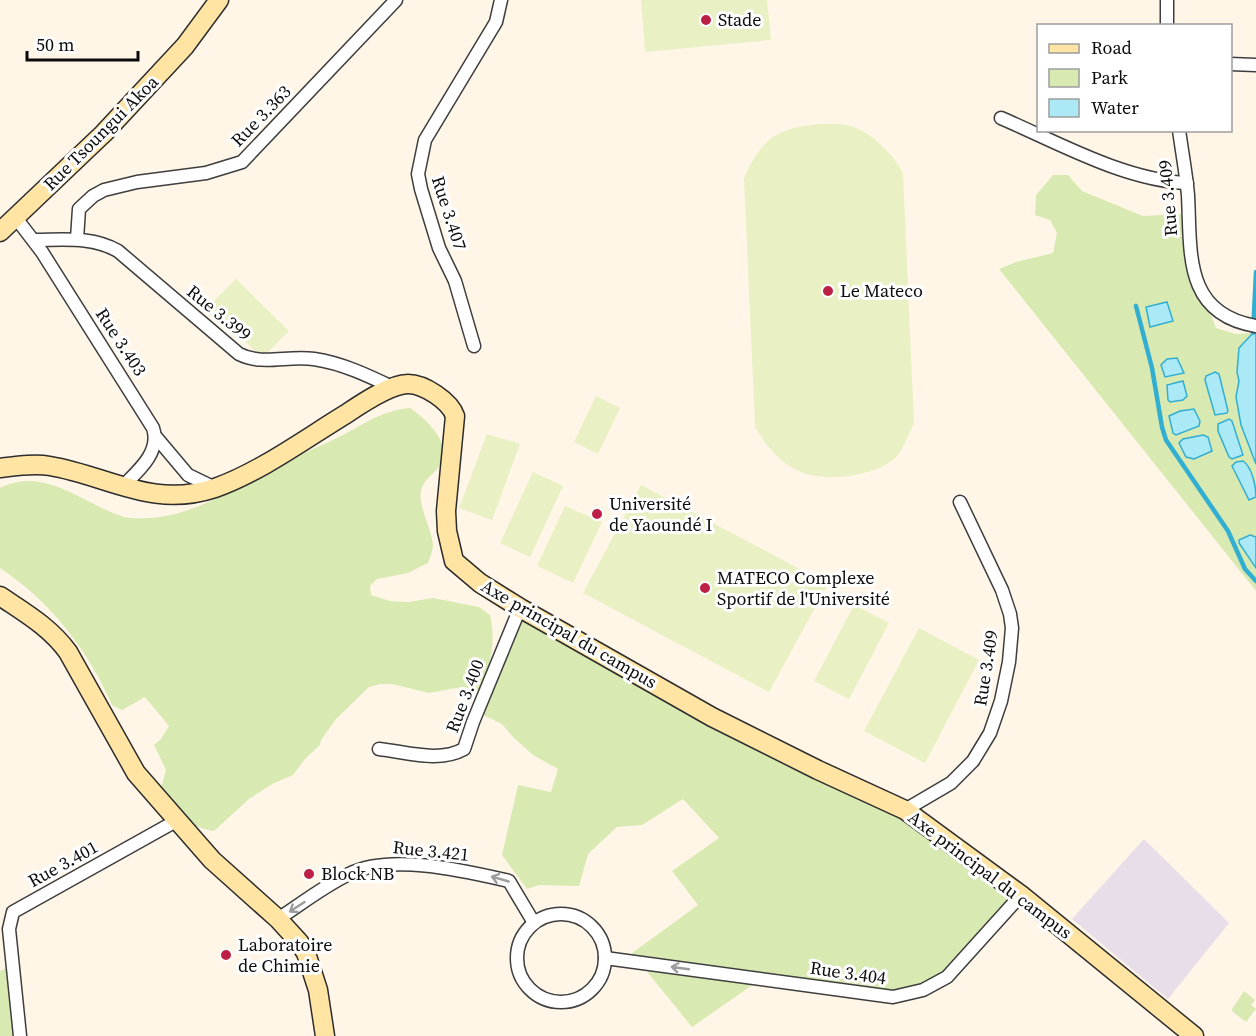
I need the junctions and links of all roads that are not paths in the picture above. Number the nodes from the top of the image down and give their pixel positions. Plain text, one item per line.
1 (219, 0) edge
2 (396, 0) edge
3 (501, 0) edge
4 (1167, 0) edge
5 (1167, 24) edge
6 (1232, 64) edge
7 (1256, 65) edge
8 (1001, 118) dead end
9 (1179, 132) edge
10 (1187, 183) junction
11 (16, 218) junction
12 (0, 232) edge
13 (77, 239) junction
14 (34, 240) junction
15 (1256, 326) edge
16 (474, 345) dead end
17 (394, 388) junction
18 (156, 437) junction
19 (0, 468) edge
20 (123, 486) junction
21 (215, 488) junction
22 (960, 502) dead end
23 (0, 596) edge
24 (520, 608) junction
25 (380, 749) dead end
26 (905, 810) junction
27 (176, 821) junction
28 (1021, 895) junction
29 (279, 919) junction
30 (534, 923) junction
31 (605, 958) junction
32 (20, 1036) edge
33 (324, 1036) edge
34 (1194, 1036) edge

1 - 11 street, Rue Tsoungui Akoa
2 - 13 street, Rue 3.363
3 - 16 street, Rue 3.407
4 - 5 street
6 - 7 street
8 - 10 street
9 - 10 street, Rue 3.409
10 - 15 street, Rue 3.409
11 - 12 street, Rue Tsoungui Akoa
11 - 14 street, Rue 3.403
13 - 14 street, Rue 3.399
13 - 17 street, Rue 3.399
14 - 18 street, Rue 3.403
17 - 21 street, Axe principal du campus
17 - 24 street, Axe principal du campus
18 - 20 street
18 - 21 street, Rue 3.403
19 - 20 street, Axe principal du campus
20 - 21 street, Axe principal du campus
22 - 26 street, Rue 3.409
23 - 27 street
24 - 25 street, Rue 3.400
24 - 26 street, Axe principal du campus
26 - 28 street, Axe principal du campus
27 - 29 street
27 - 32 street, Rue 3.401
28 -> 31 street, Rue 3.404
28 - 34 street, Axe principal du campus
30 -> 29 street, Rue 3.421
29 - 33 street
30 - 31 street
30 - 31 street

